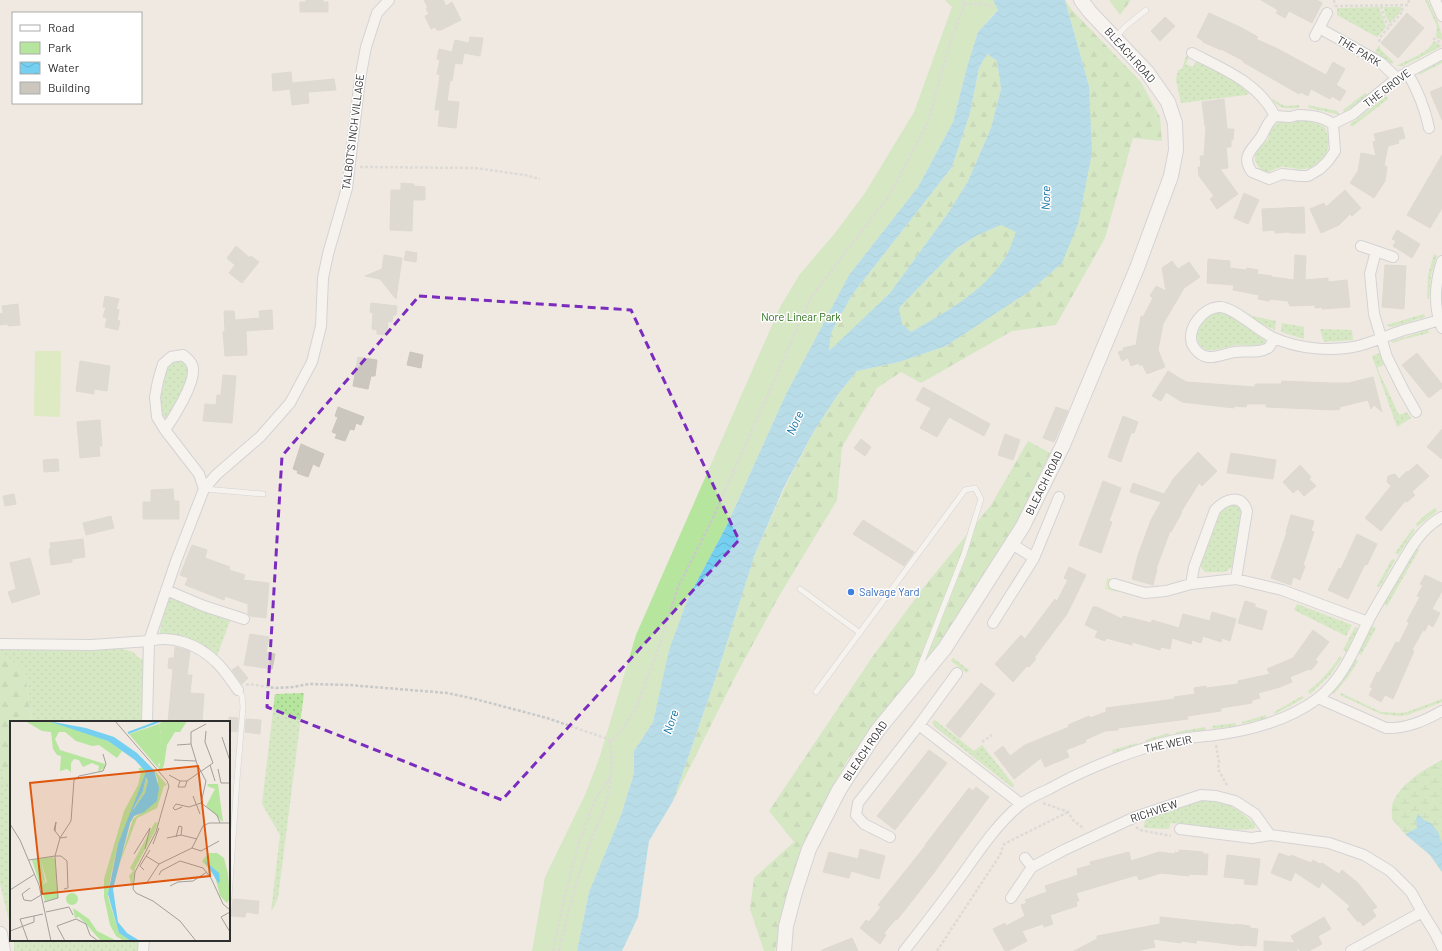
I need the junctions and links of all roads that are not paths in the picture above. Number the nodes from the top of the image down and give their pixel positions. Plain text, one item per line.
1 (389, 0) edge
2 (1081, 0) edge
3 (1435, 0) edge
4 (1146, 10) dead end
5 (1331, 10) road end
6 (1442, 16) edge
7 (1115, 38) junction
8 (1192, 53) dead end
9 (1442, 54) edge
10 (1407, 72) junction
11 (1397, 78) junction
12 (1275, 116) junction
13 (1333, 124) junction
14 (1429, 128) dead end
15 (1361, 246) dead end
16 (1376, 251) junction
17 (1393, 257) dead end
18 (1442, 261) edge
19 (1440, 324) edge
20 (1274, 338) junction
21 (1381, 338) junction
22 (1416, 412) dead end
23 (165, 430) junction
24 (204, 489) junction
25 (263, 494) dead end
26 (1059, 497) dead end
27 (1442, 517) edge
28 (1012, 544) junction
29 (1034, 558) junction
30 (1236, 579) junction
31 (1114, 584) dead end
32 (1191, 584) junction
33 (800, 589) dead end
34 (166, 590) junction
35 (244, 619) dead end
36 (1368, 622) junction
37 (993, 623) dead end
38 (860, 633) junction
39 (149, 641) junction
40 (0, 644) edge
41 (957, 673) dead end
42 (238, 690) joint
43 (911, 690) junction
44 (816, 692) dead end
45 (1318, 698) junction
46 (1442, 711) edge
47 (147, 721) edge
48 (919, 725) junction
49 (1021, 804) junction
50 (1180, 829) road end
51 (1270, 835) junction
52 (890, 837) dead end
53 (1024, 858) dead end
54 (1032, 867) junction
55 (230, 883) edge
56 (1011, 898) dead end
57 (1422, 912) junction
58 (0, 934) edge
59 (144, 941) edge
60 (1442, 947) edge
61 (3, 951) edge
62 (143, 951) edge
63 (784, 951) edge
64 (904, 951) edge
65 (1351, 951) edge

1 - 24 street, TALBOT'S INCH VILLAGE
2 - 7 street, BLEACH ROAD
3 - 6 street
4 - 7 lane
5 - 11 street, THE PARK
7 - 28 street, BLEACH ROAD
8 - 12 street
9 - 10 street, THE GROVE
10 - 11 street, THE GROVE
10 - 14 street
11 - 13 street, THE GROVE
12 - 13 street
12 - 13 street
15 - 16 street
16 - 17 street
16 - 21 street
18 - 19 street
19 - 21 street
20 - 20 street
20 - 21 street
21 - 22 street
23 - 23 street
23 - 24 street
24 - 25 lane
24 - 34 street, TALBOT'S INCH VILLAGE
26 - 29 street
27 - 36 street, THE WEIR
28 - 29 street
28 - 43 street, BLEACH ROAD
29 - 37 street
30 - 32 street
30 - 32 street
30 - 36 street
31 - 32 street
33 - 38 lane
34 - 35 street
34 - 39 street, TALBOT'S INCH VILLAGE
36 - 45 street, THE WEIR
38 - 43 lane
38 - 44 lane
39 - 40 street
39 - 42 street
39 - 47 street, TALBOT'S INCH VILLAGE
41 - 48 street
42 - 55 lane
43 - 63 street, BLEACH ROAD
45 - 46 street
45 - 49 street, THE WEIR
48 - 49 street
48 - 52 street
49 - 64 street, THE WEIR
50 - 51 street
51 - 54 street, RICHVIEW
51 - 57 street
53 - 54 street
54 - 56 street, RICHVIEW
57 - 60 street
57 - 65 street
58 - 61 street
59 - 62 street

